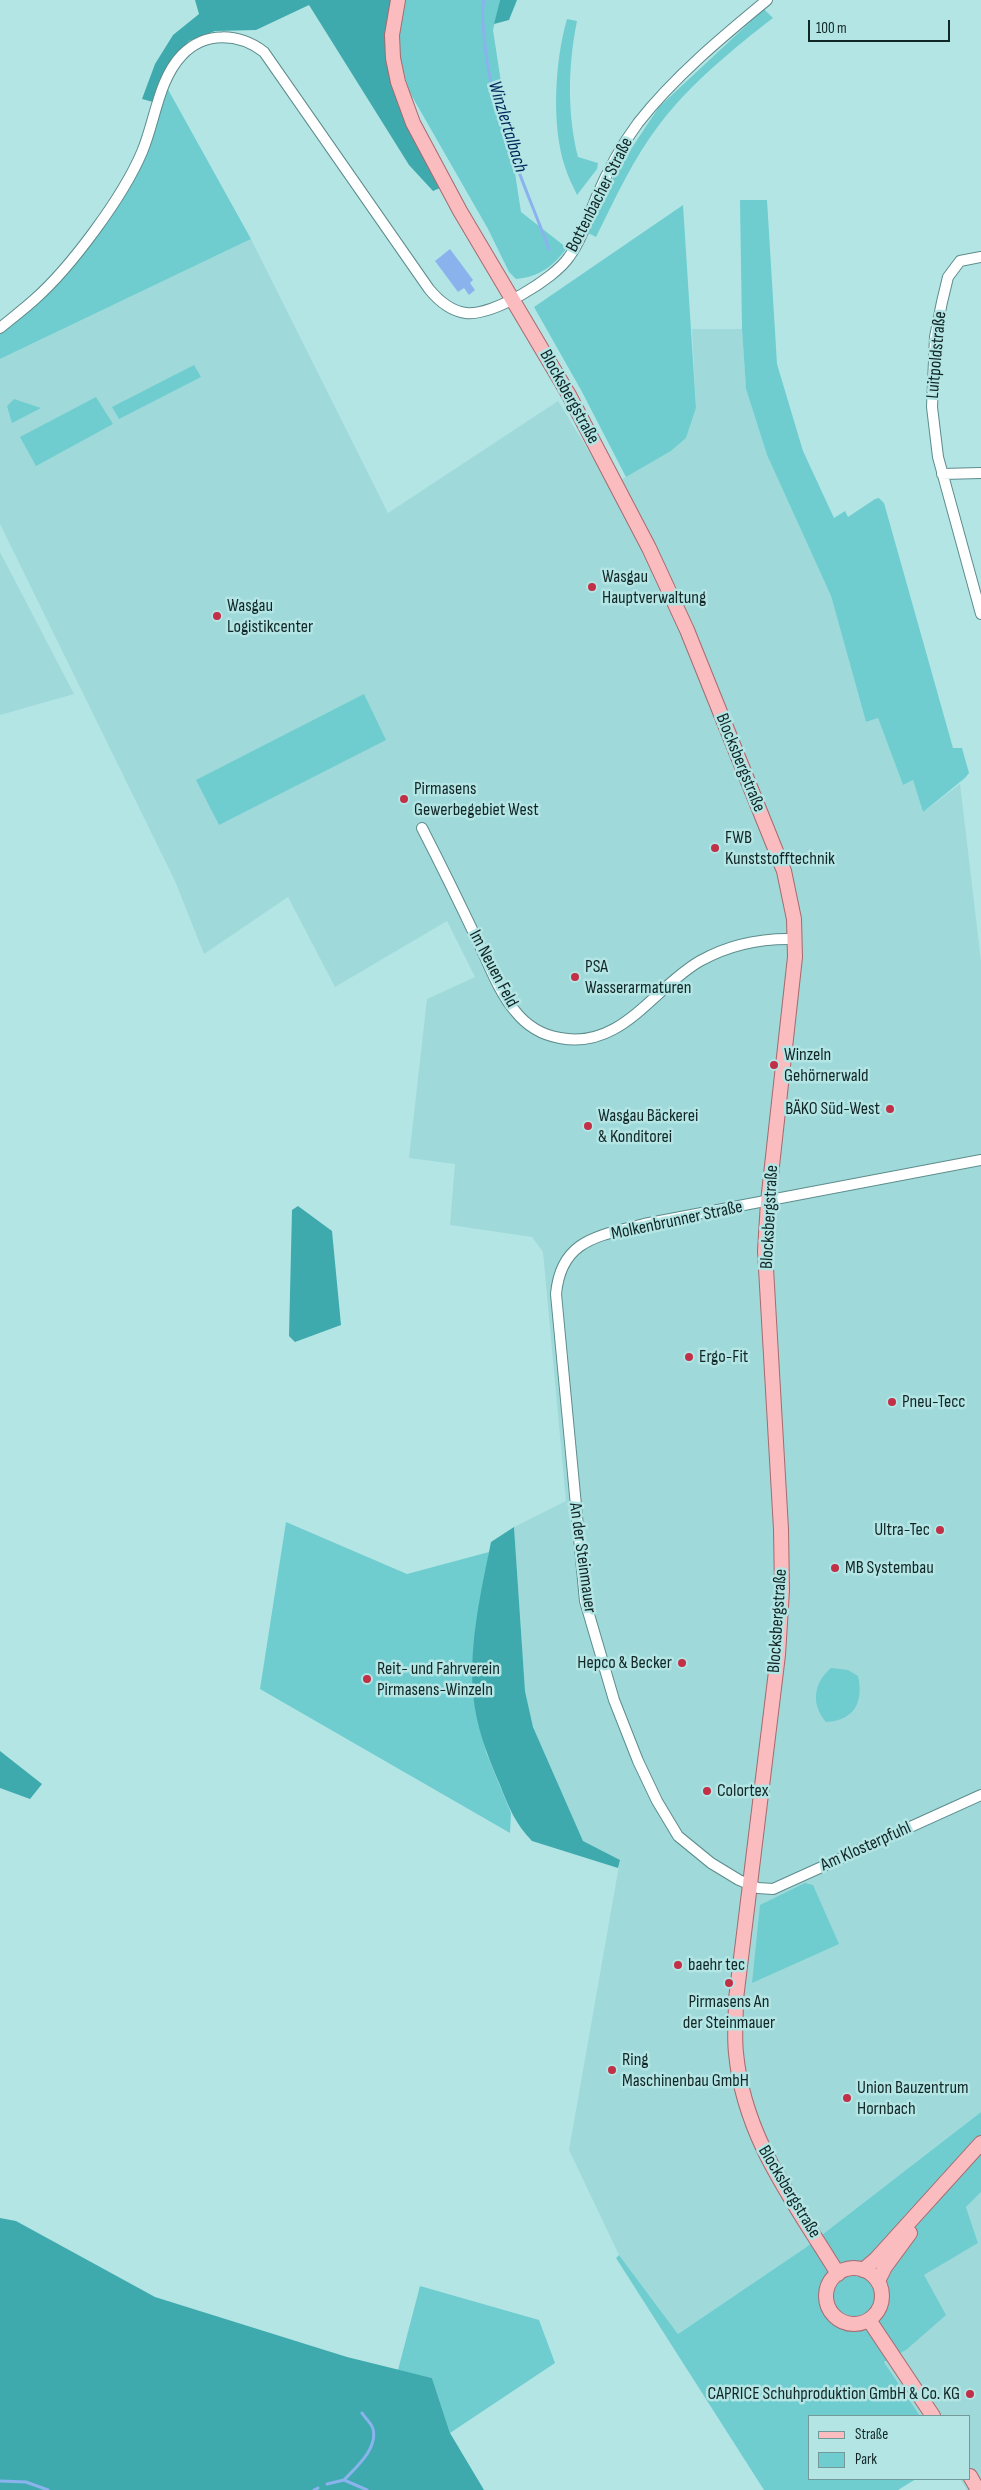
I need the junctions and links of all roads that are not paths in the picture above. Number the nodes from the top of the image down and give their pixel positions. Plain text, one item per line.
1 (398, 0) edge
2 (766, 0) edge
3 (981, 257) edge
4 (512, 298) junction
5 (0, 328) edge
6 (981, 473) edge
7 (942, 474) junction
8 (981, 614) edge
9 (422, 828) dead end
10 (795, 939) junction
11 (981, 1160) edge
12 (768, 1202) junction
13 (561, 1267) joint
14 (981, 1795) edge
15 (749, 1885) junction
16 (981, 2143) edge
17 (954, 2174) junction
18 (863, 2270) junction
19 (838, 2274) junction
20 (878, 2281) junction
21 (869, 2320) junction
22 (932, 2415) edge
23 (971, 2478) edge
24 (978, 2490) edge

1 - 4 main road, Blocksbergstraße
2 - 4 street, Bottenbacher Straße
3 - 7 street, Luitpoldstraße
4 - 5 street, Bottenbacher Straße
4 - 10 main road, Blocksbergstraße
6 - 7 street
7 - 8 street, Luitpoldstraße
9 - 10 street, Im Neuen Feld
10 - 12 main road, Blocksbergstraße
11 - 12 street, Molkenbrunner Straße
12 - 13 street, Molkenbrunner Straße
12 - 15 main road, Blocksbergstraße
13 - 15 street, An der Steinmauer
14 - 15 street, Am Klosterpfuhl
15 - 19 main road, Blocksbergstraße
16 - 17 main road
17 - 18 main road
17 - 20 main road
18 - 19 main road
18 - 20 main road
19 - 21 main road
20 - 21 main road
21 - 22 main road
23 - 24 main road

